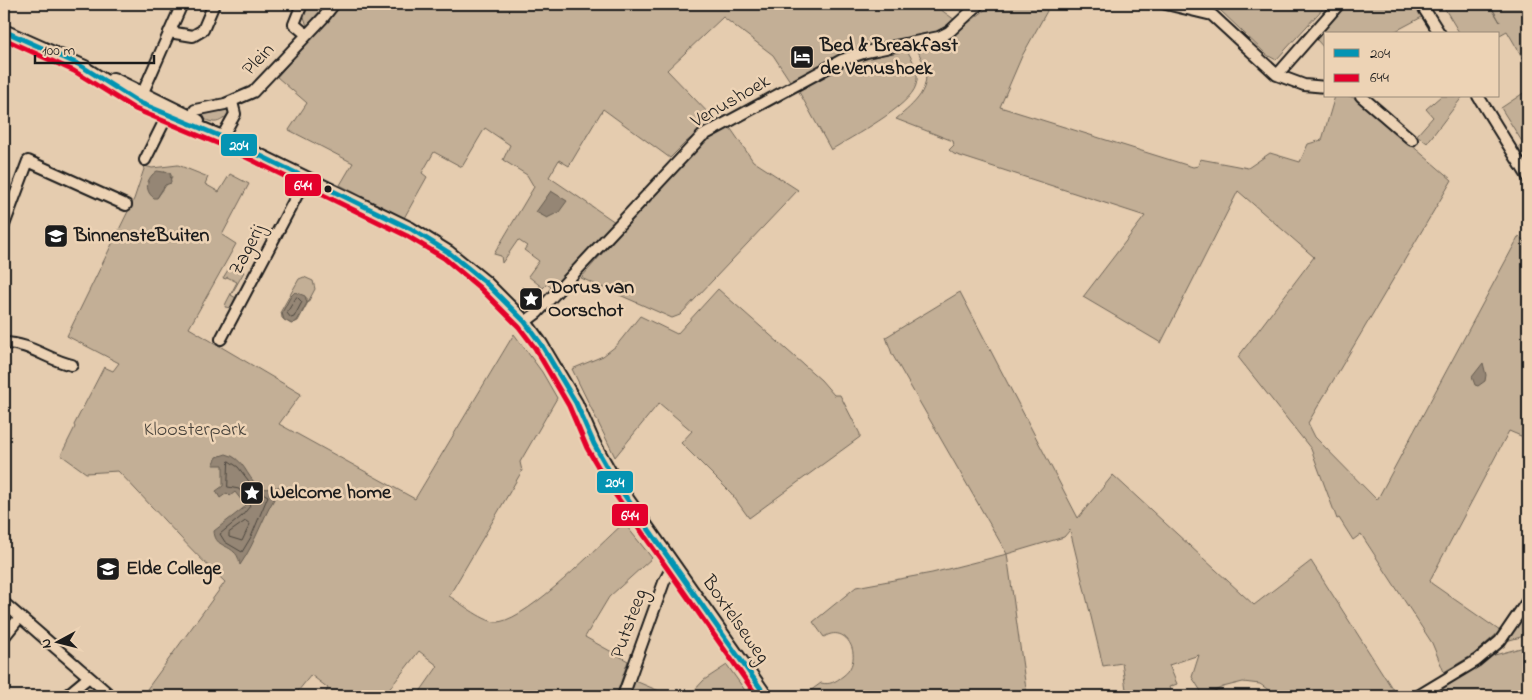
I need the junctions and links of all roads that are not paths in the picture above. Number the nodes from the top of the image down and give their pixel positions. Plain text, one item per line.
1 (182, 4) edge
2 (214, 4) edge
3 (302, 4) edge
4 (334, 4) edge
5 (979, 4) edge
6 (1166, 4) edge
7 (1339, 4) edge
8 (1421, 4) edge
9 (4, 30) edge
10 (170, 32) junction
11 (1439, 32) edge
12 (307, 35) junction
13 (1278, 75) junction
14 (1324, 87) edge
15 (140, 97) junction
16 (1362, 98) edge
17 (1479, 98) edge
18 (232, 102) junction
19 (188, 111) junction
20 (167, 116) junction
21 (218, 135) junction
22 (1412, 140) dead end
23 (145, 160) dead end
24 (1528, 177) edge
25 (306, 178) junction
26 (8, 197) edge
27 (126, 205) dead end
28 (4, 225) edge
29 (525, 322) junction
30 (221, 339) dead end
31 (4, 343) edge
32 (72, 365) dead end
33 (673, 565) junction
34 (1528, 600) edge
35 (4, 603) edge
36 (20, 617) junction
37 (4, 637) edge
38 (88, 677) junction
39 (66, 696) edge
40 (111, 696) edge
41 (622, 696) edge
42 (766, 696) edge
43 (1418, 696) edge

1 - 10 street
2 - 10 street
3 - 12 street
4 - 12 street, Plein
5 - 29 street, Venushoek
6 - 13 street
7 - 13 street
8 - 11 street
9 - 15 main road
10 - 15 street
12 - 18 street, Plein
13 - 14 street
15 - 19 main road
15 - 20 main road
16 - 22 street
17 - 24 street
18 - 19 street, Plein
18 - 21 street
19 - 20 street, Plein
19 - 21 main road
20 - 21 main road
20 - 23 street
21 - 25 main road, Boxtelseweg
25 - 29 main road, Boxtelseweg
25 - 30 street, Zagerij
26 - 27 street
26 - 28 street
29 - 33 main road, Boxtelseweg
31 - 32 street
33 - 41 street, Putsteeg
33 - 42 main road, Boxtelseweg
34 - 43 street
35 - 36 street
36 - 37 street
36 - 38 street
38 - 39 street
38 - 40 street

